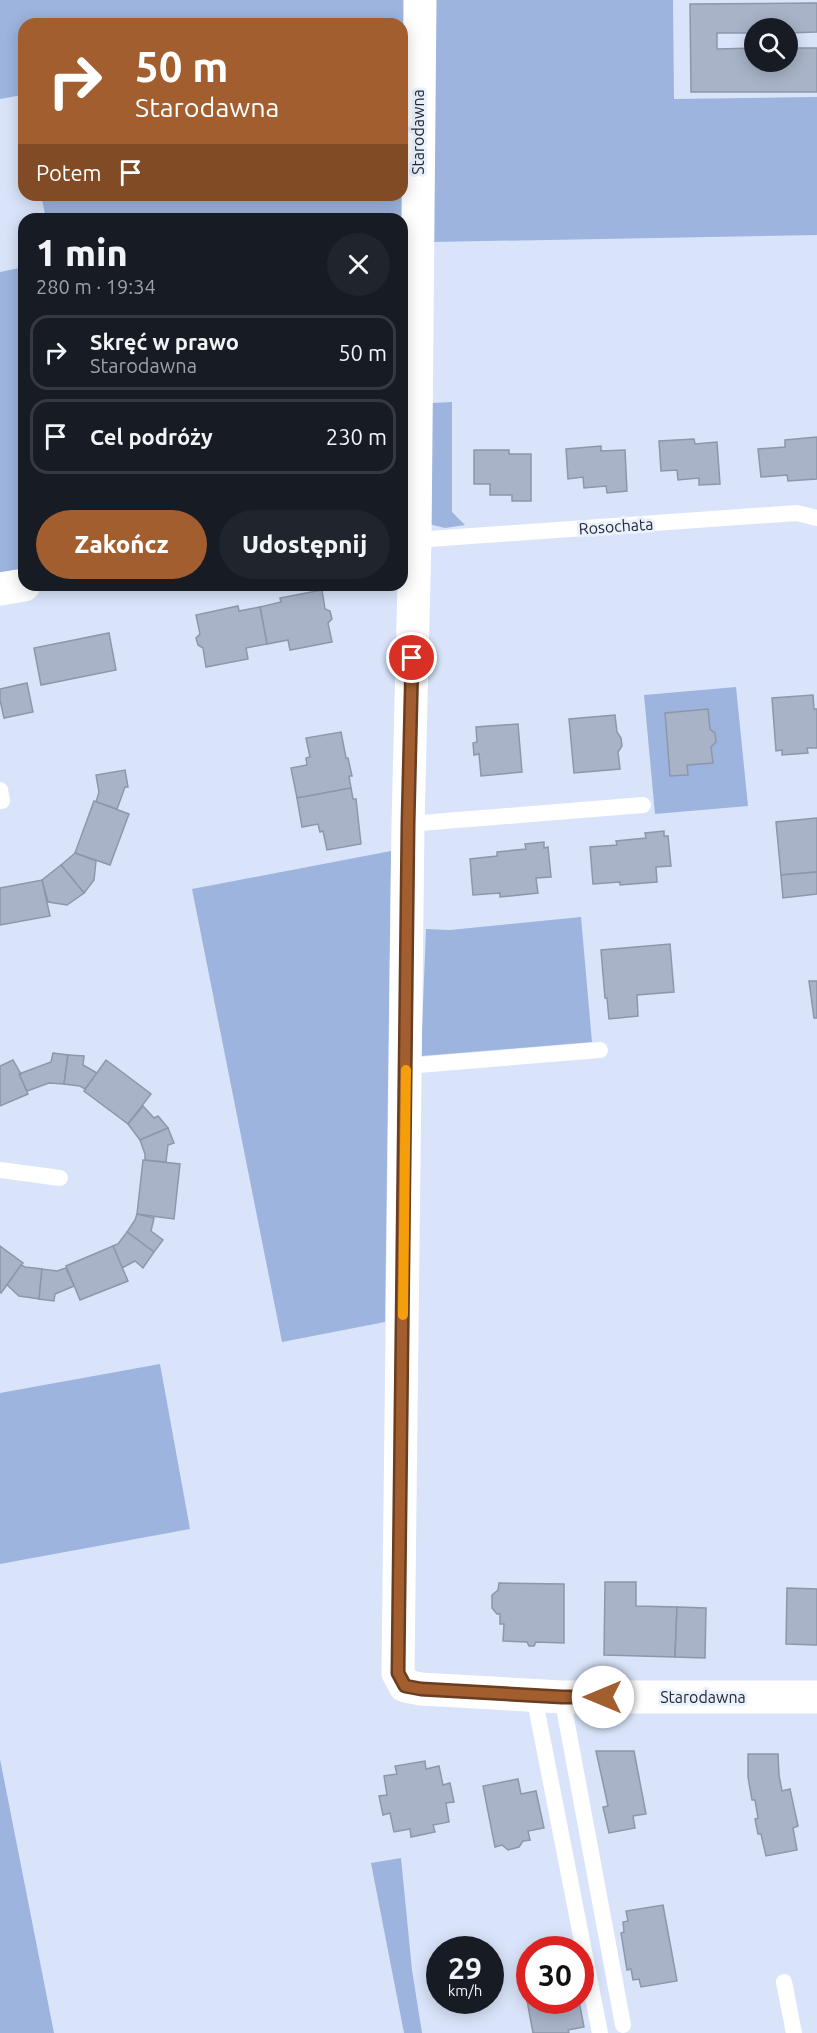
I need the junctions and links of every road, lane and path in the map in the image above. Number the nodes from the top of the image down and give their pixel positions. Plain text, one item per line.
1 (420, 0) edge
2 (817, 518) edge
3 (411, 524) edge
4 (18, 586) edge
5 (0, 589) edge
6 (643, 805) dead end
7 (408, 824) junction
8 (600, 1050) dead end
9 (406, 1066) junction
10 (0, 1170) edge
11 (60, 1178) dead end
12 (548, 1696) junction
13 (817, 1697) edge
14 (784, 1982) dead end
15 (623, 2025) dead end
16 (600, 2033) edge
17 (794, 2033) edge

1 - 3 street, Starodawna
2 - 3 lane, Rosochata
3 - 7 street, Starodawna
4 - 5 street
6 - 7 lane
7 - 9 street, Starodawna
8 - 9 lane
9 - 12 street, Starodawna
10 - 11 lane
12 - 13 street, Starodawna
12 - 15 lane
12 - 16 lane
14 - 17 lane

